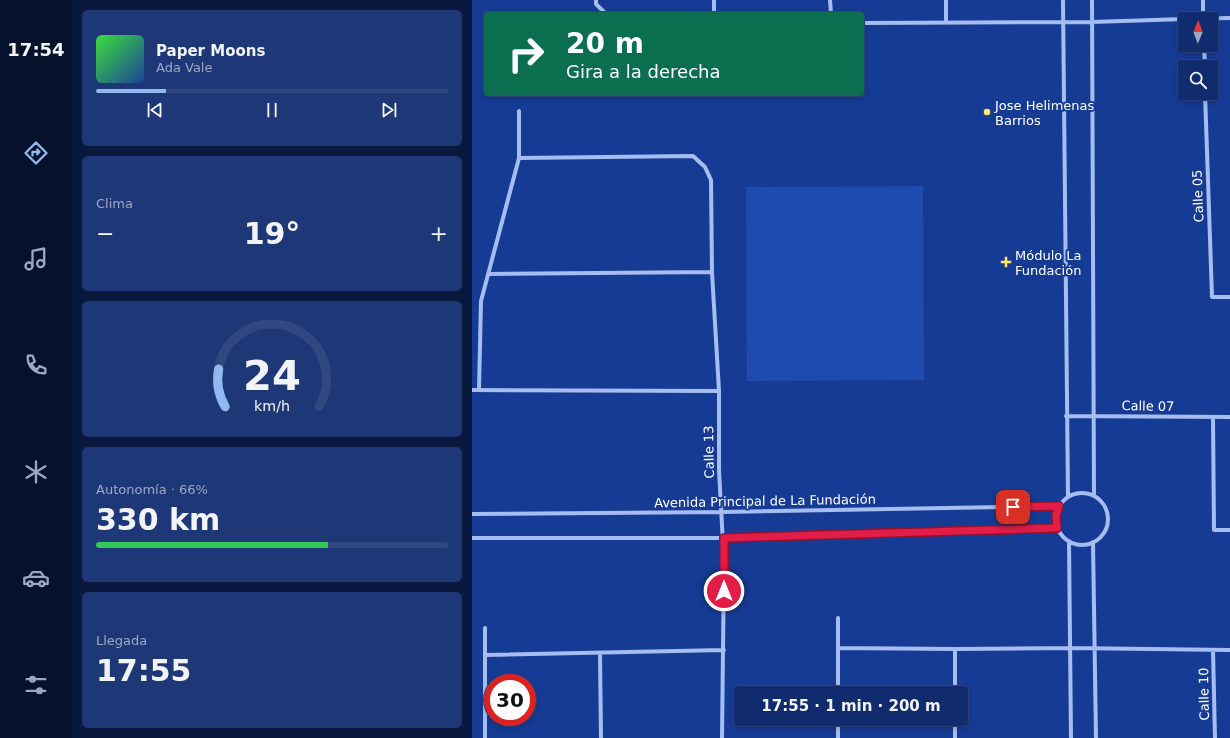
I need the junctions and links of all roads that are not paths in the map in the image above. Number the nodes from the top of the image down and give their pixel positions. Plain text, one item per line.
1 (714, 0) edge
2 (830, 0) edge
3 (946, 0) edge
4 (1063, 0) edge
5 (1092, 0) edge
6 (1203, 0) edge
7 (596, 2) edge
8 (604, 12) edge
9 (714, 12) edge
10 (830, 12) edge
11 (1203, 12) edge
12 (1218, 18) edge
13 (1230, 18) edge
14 (1178, 19) edge
15 (946, 22) junction
16 (1064, 22) junction
17 (1092, 22) junction
18 (864, 23) edge
19 (1205, 100) edge
20 (520, 111) dead end
21 (519, 158) junction
22 (712, 272) junction
23 (489, 274) junction
24 (1230, 297) edge
25 (472, 390) edge
26 (479, 390) junction
27 (719, 391) junction
28 (1094, 415) junction
29 (1066, 416) junction
30 (1213, 417) junction
31 (1230, 417) edge
32 (1094, 496) junction
33 (1068, 497) junction
34 (1059, 506) junction
35 (722, 512) junction
36 (472, 514) edge
37 (1057, 528) junction
38 (1230, 530) edge
39 (472, 538) edge
40 (724, 538) junction
41 (1068, 541) junction
42 (1093, 542) junction
43 (838, 618) dead end
44 (485, 628) dead end
45 (838, 648) junction
46 (1070, 648) junction
47 (955, 649) junction
48 (1096, 649) junction
49 (724, 650) junction
50 (1213, 650) junction
51 (1230, 650) edge
52 (600, 653) junction
53 (485, 655) junction
54 (838, 686) edge
55 (955, 686) edge
56 (838, 726) edge
57 (955, 726) edge
58 (485, 738) edge
59 (601, 738) edge
60 (722, 738) edge
61 (838, 738) edge
62 (955, 738) edge
63 (1071, 738) edge
64 (1096, 738) edge
65 (1215, 738) edge

1 - 9 street
2 - 10 street
3 - 15 street
4 - 16 street
5 - 17 street
6 - 11 street
7 - 8 street
12 - 13 street
14 - 17 street
15 - 16 street
15 - 18 street
16 - 17 street
16 - 29 street
17 - 28 street
19 - 24 street, Calle 05
20 - 21 street
21 - 22 street, Calle 13
21 - 23 street
22 - 23 street
22 - 27 street, Calle 13
23 - 26 street
25 - 26 street
26 - 27 street
27 - 35 street, Calle 13
28 - 29 street, Calle 07
28 - 30 street, Calle 07
28 - 32 street
29 - 33 street
30 - 31 street, Calle 07
30 - 38 street
32 - 33 street
32 - 42 street
33 - 34 street
34 - 35 street, Avenida Principal de La Fundación
34 - 37 street
35 - 36 street, Avenida Principal de La Fundación
35 - 40 street, Calle 13
37 - 40 street
37 - 41 street
39 - 40 street
40 - 49 street, Calle 13
41 - 42 street
41 - 46 street
42 - 48 street
43 - 45 street
44 - 53 street
45 - 47 street
45 - 54 street
46 - 47 street
46 - 48 street
46 - 63 street
47 - 55 street
48 - 50 street
48 - 64 street
49 - 52 street
49 - 60 street, Calle 13
50 - 51 street
50 - 65 street, Calle 10
52 - 53 street
52 - 59 street
53 - 58 street
56 - 61 street
57 - 62 street

